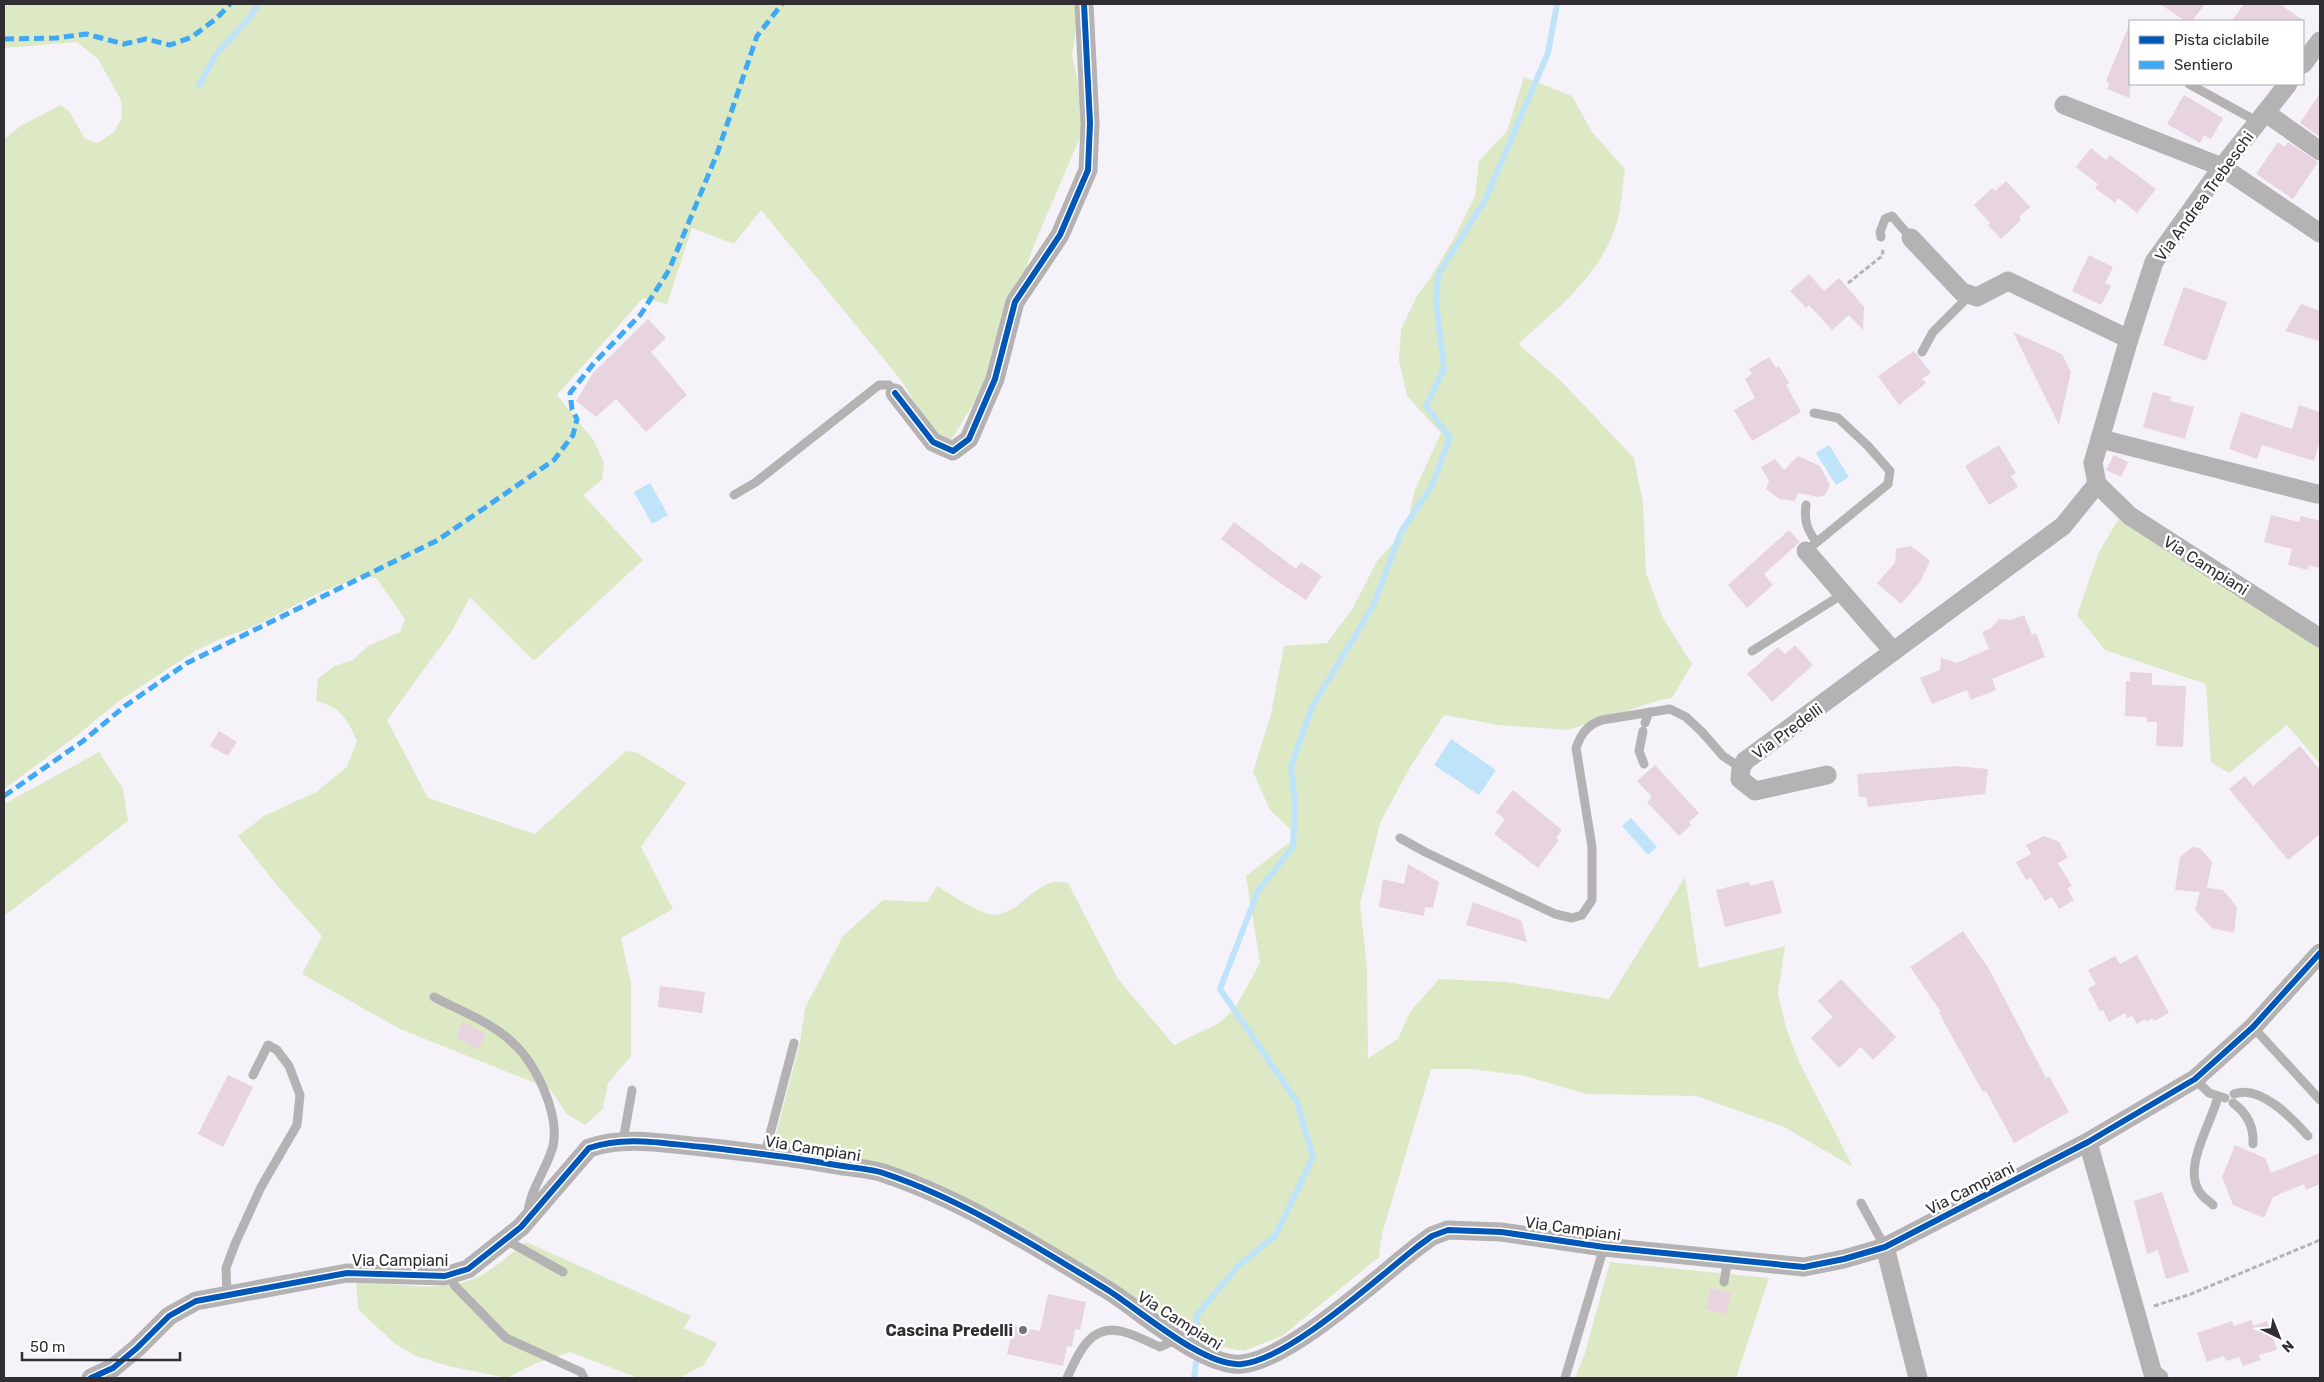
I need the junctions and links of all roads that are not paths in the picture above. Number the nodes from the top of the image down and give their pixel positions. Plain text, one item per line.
1 (1084, 4) edge
2 (2320, 41) edge
3 (2304, 63) edge
4 (2191, 85) edge
5 (2287, 85) edge
6 (2064, 105) dead end
7 (2262, 118) junction
8 (2320, 152) edge
9 (2222, 167) junction
10 (2320, 233) edge
11 (1881, 237) road end
12 (1911, 238) joint
13 (1970, 295) junction
14 (2129, 339) junction
15 (1922, 352) dead end
16 (895, 393) joint
17 (1814, 413) dead end
18 (2101, 439) junction
19 (2097, 484) junction
20 (2318, 494) edge
21 (734, 496) dead end
22 (1806, 505) dead end
23 (1811, 547) junction
24 (1843, 594) junction
25 (2320, 638) edge
26 (1752, 651) dead end
27 (1894, 651) junction
28 (1649, 712) junction
29 (1644, 764) dead end
30 (1740, 768) junction
31 (1827, 775) dead end
32 (1400, 838) dead end
33 (2320, 953) edge
34 (434, 998) dead end
35 (2253, 1027) junction
36 (794, 1043) dead end
37 (253, 1075) dead end
38 (2195, 1079) junction
39 (632, 1090) dead end
40 (2227, 1098) junction
41 (2320, 1100) edge
42 (2308, 1136) dead end
43 (623, 1141) junction
44 (2088, 1142) junction
45 (2253, 1144) dead end
46 (765, 1153) junction
47 (1861, 1203) dead end
48 (2213, 1204) dead end
49 (528, 1218) junction
50 (506, 1240) junction
51 (1885, 1246) junction
52 (1604, 1247) junction
53 (1728, 1259) junction
54 (563, 1272) dead end
55 (453, 1274) junction
56 (1724, 1282) dead end
57 (227, 1294) junction
58 (1178, 1338) junction
59 (91, 1378) edge
60 (584, 1378) edge
61 (1067, 1378) edge
62 (1565, 1378) edge
63 (1918, 1378) edge
64 (2159, 1378) edge

1 - 16 street
2 - 3 street
4 - 7 lane
5 - 7 street, Via Andrea Trebeschi
6 - 9 street
7 - 8 street
7 - 9 street, Via Andrea Trebeschi
9 - 10 street
9 - 14 street, Via Andrea Trebeschi
11 - 12 lane
12 - 13 street
13 - 14 street
13 - 15 lane
14 - 18 street, Via Andrea Trebeschi
16 - 21 lane
17 - 23 lane
18 - 19 street, Via Andrea Trebeschi
18 - 20 street
19 - 25 street, Via Campiani
19 - 27 street, Via Predelli
22 - 23 lane
23 - 24 street
24 - 26 lane
24 - 27 street
27 - 30 street, Via Predelli
28 - 29 lane
28 - 30 lane
28 - 32 lane
30 - 31 street, Via Predelli
33 - 35 street, Via Campiani
34 - 49 lane
35 - 38 street, Via Campiani
35 - 41 lane
36 - 46 lane
37 - 57 lane
38 - 40 lane
38 - 44 street, Via Campiani
39 - 43 lane
40 - 42 lane
40 - 45 lane
40 - 48 lane
43 - 46 street, Via Campiani
43 - 49 street, Via Campiani
44 - 51 street, Via Campiani
44 - 64 street
46 - 58 street, Via Campiani
47 - 51 lane
49 - 50 street, Via Campiani
50 - 54 lane
50 - 55 street, Via Campiani
51 - 53 street, Via Campiani
51 - 63 street
52 - 53 street, Via Campiani
52 - 58 street, Via Campiani
52 - 62 lane
53 - 56 lane
55 - 57 street, Via Campiani
55 - 60 lane
57 - 59 street, Via Campiani
58 - 61 lane

